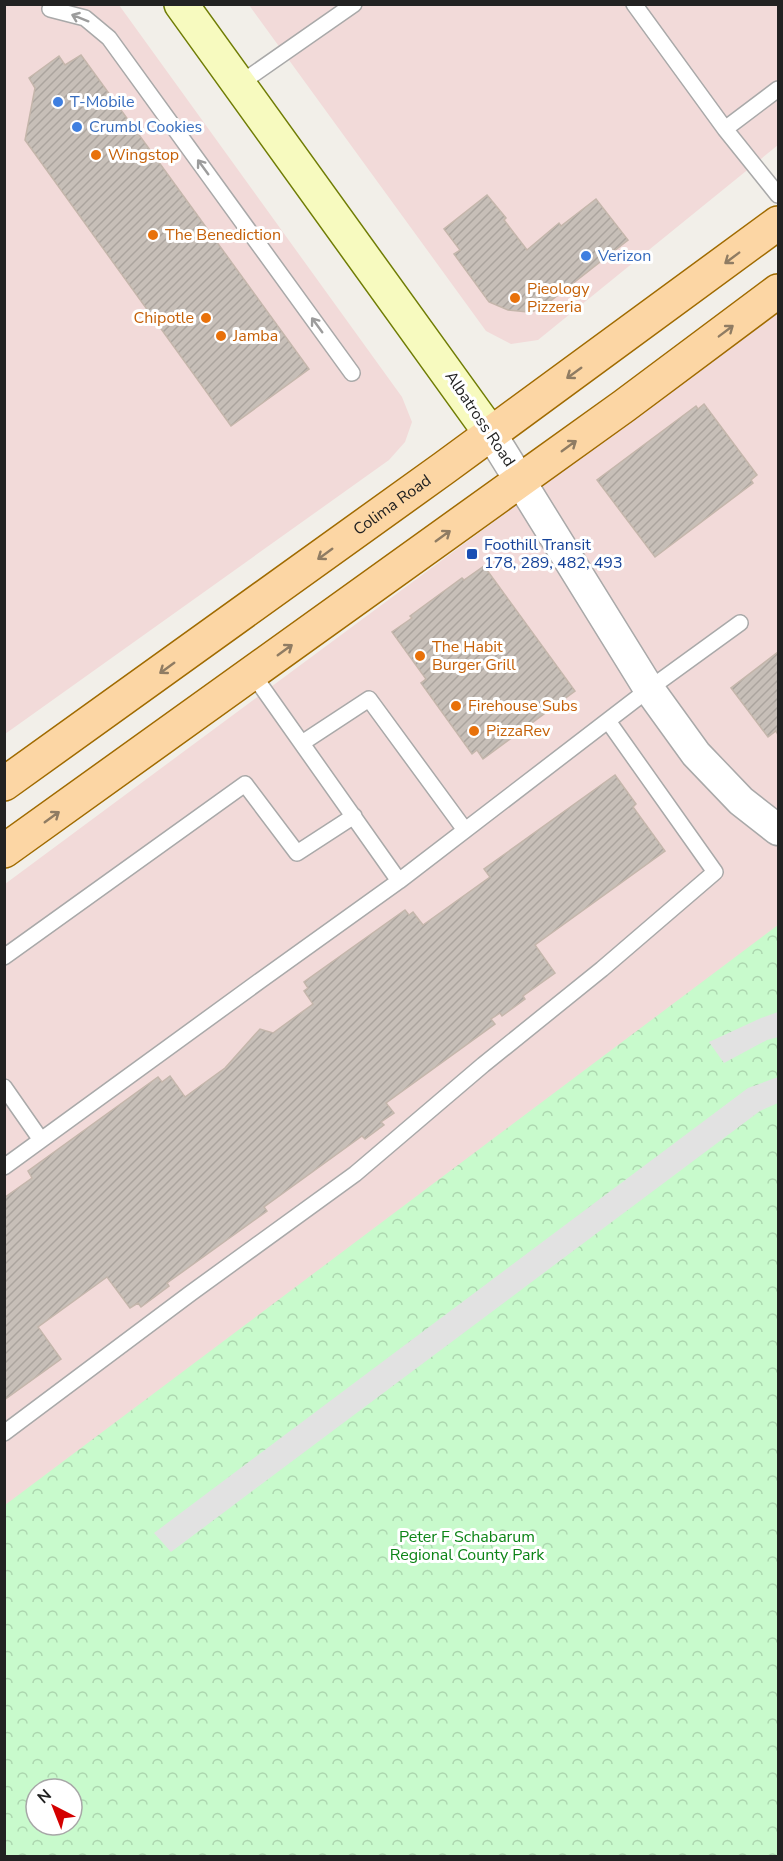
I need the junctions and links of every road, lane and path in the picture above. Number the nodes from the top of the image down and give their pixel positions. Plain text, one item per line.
1 (181, 4) edge
2 (354, 4) edge
3 (634, 4) edge
4 (50, 9) dead end
5 (238, 85) junction
6 (778, 89) edge
7 (725, 129) junction
8 (778, 195) edge
9 (778, 223) edge
10 (778, 291) edge
11 (352, 372) dead end
12 (491, 434) junction
13 (521, 480) junction
14 (740, 623) dead end
15 (252, 673) junction
16 (649, 689) junction
17 (608, 721) junction
18 (302, 742) junction
19 (4, 784) edge
20 (354, 816) junction
21 (465, 830) junction
22 (778, 830) edge
23 (4, 851) edge
24 (399, 881) junction
25 (4, 957) edge
26 (4, 1087) edge
27 (41, 1140) junction
28 (4, 1167) edge
29 (4, 1433) edge

1 - 5 street, Albatross Road
2 - 5 lane
3 - 7 lane
11 -> 4 lane
5 - 12 street, Albatross Road
6 - 7 lane
7 - 8 lane
9 -> 12 main road, Colima Road
13 -> 10 main road
12 - 13 street, Albatross Road
12 -> 19 main road, Colima Road
15 -> 13 main road
13 - 16 street, Albatross Road
14 - 16 lane
15 - 18 lane
23 -> 15 main road
16 - 17 lane
16 - 22 street, Albatross Road
17 - 21 lane
17 - 29 lane
18 - 20 lane
18 - 21 lane
20 - 24 lane
20 - 25 lane
21 - 24 lane
24 - 27 lane
26 - 27 lane
27 - 28 lane

